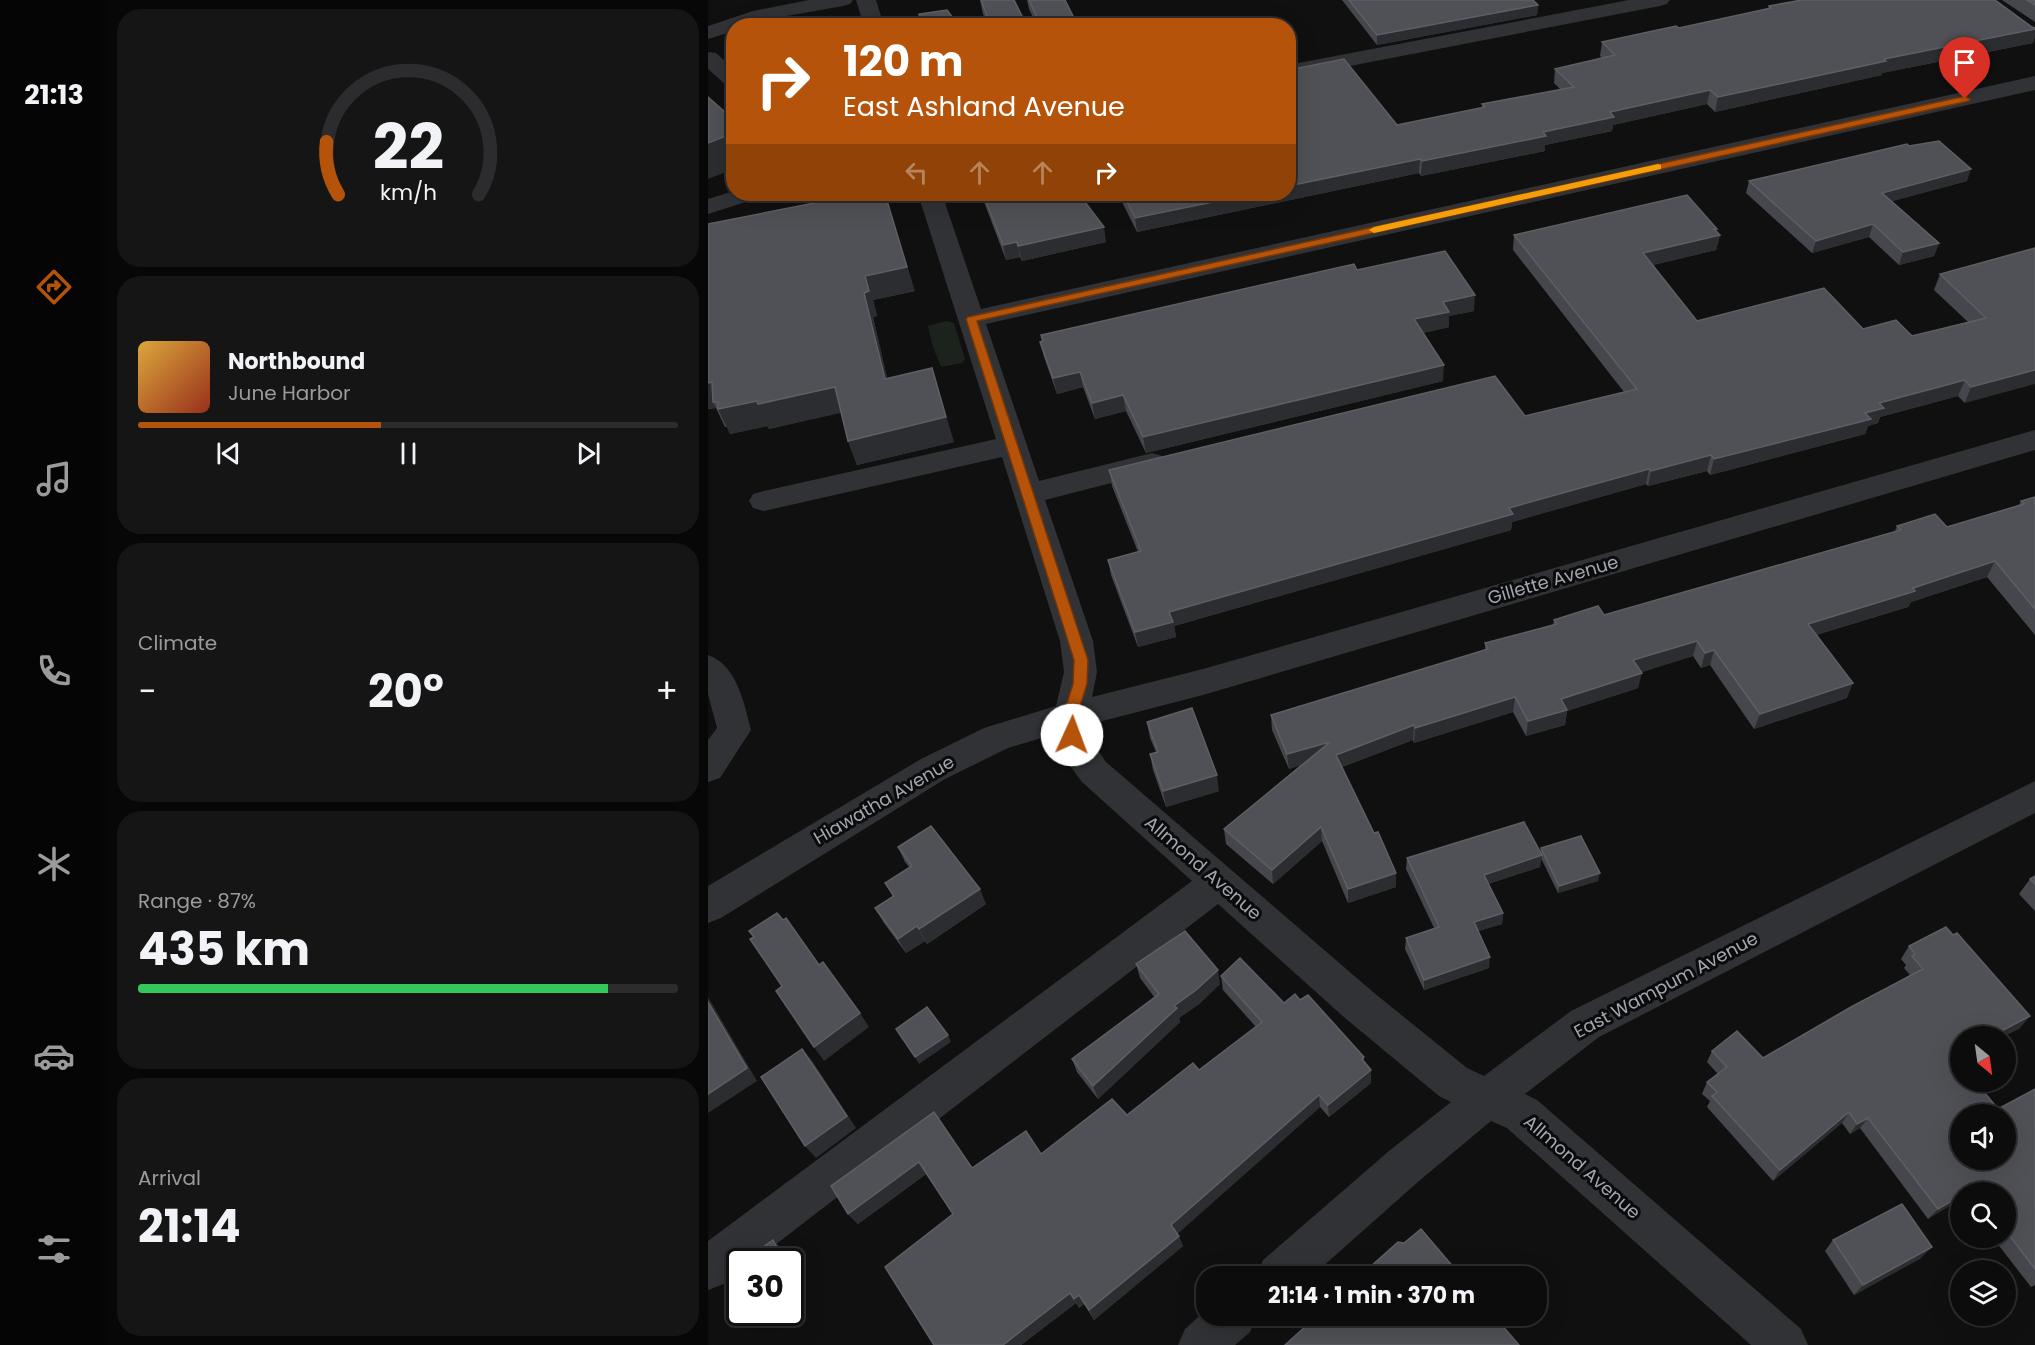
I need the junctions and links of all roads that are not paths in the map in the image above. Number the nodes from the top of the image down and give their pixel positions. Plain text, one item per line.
1 (843, 0) edge
2 (866, 0) edge
3 (1660, 0) edge
4 (751, 18) edge
5 (872, 18) edge
6 (726, 27) edge
7 (708, 33) edge
8 (708, 58) edge
9 (1296, 70) edge
10 (726, 73) edge
11 (2035, 83) edge
12 (726, 201) edge
13 (932, 201) edge
14 (708, 207) edge
15 (971, 319) junction
16 (2035, 440) edge
17 (1013, 445) junction
18 (1178, 457) edge
19 (1028, 494) junction
20 (764, 501) dead end
21 (708, 668) edge
22 (1070, 716) junction
23 (708, 768) edge
24 (2035, 796) edge
25 (1219, 882) junction
26 (708, 906) edge
27 (1486, 1099) junction
28 (1290, 1266) edge
29 (708, 1268) edge
30 (1223, 1326) edge
31 (1201, 1345) edge
32 (1785, 1345) edge

1 - 4 street
2 - 5 street
3 - 9 street
6 - 7 street
8 - 10 street
11 - 15 street
12 - 14 street
13 - 15 street
15 - 17 street
16 - 22 street, Gillette Avenue
17 - 19 street
17 - 20 street
18 - 19 street
19 - 22 street
21 - 23 street
22 - 25 street, Allmond Avenue
22 - 26 street, Hiawatha Avenue
24 - 27 street, East Wampum Avenue
25 - 27 street, Allmond Avenue
25 - 29 street
27 - 28 street, East Wampum Avenue
27 - 32 street, Allmond Avenue
30 - 31 street

